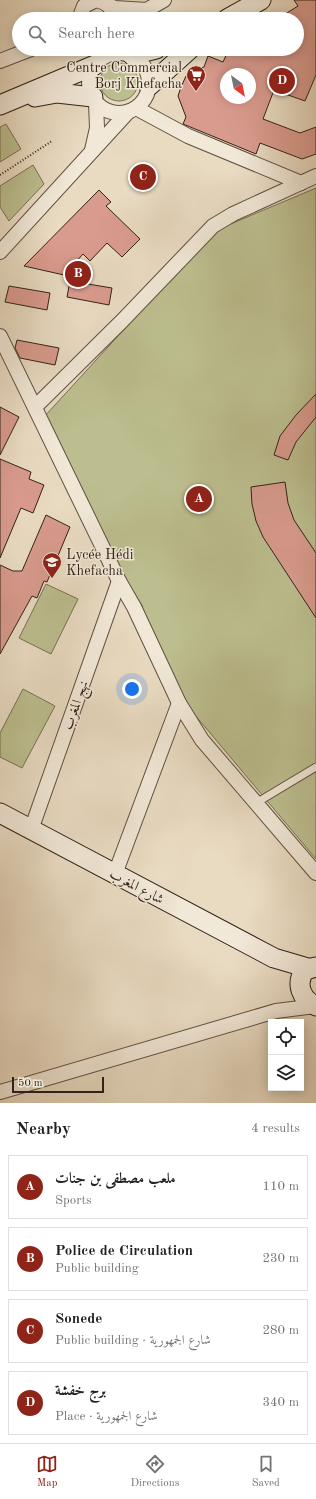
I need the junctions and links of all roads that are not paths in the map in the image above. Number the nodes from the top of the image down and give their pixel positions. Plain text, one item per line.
1 (164, 0) edge
2 (261, 0) edge
3 (100, 1) edge
4 (78, 10) edge
5 (148, 10) junction
6 (112, 12) edge
7 (144, 12) edge
8 (240, 12) edge
9 (13, 56) edge
10 (105, 56) edge
11 (131, 56) edge
12 (183, 56) edge
13 (95, 59) edge
14 (0, 61) edge
15 (148, 91) junction
16 (94, 100) junction
17 (1, 105) edge
18 (132, 110) junction
19 (168, 125) junction
20 (90, 154) junction
21 (316, 176) edge
22 (301, 183) junction
23 (0, 252) edge
24 (0, 336) edge
25 (34, 407) junction
26 (119, 581) junction
27 (179, 703) junction
28 (316, 767) edge
29 (256, 803) junction
30 (0, 813) edge
31 (31, 830) junction
32 (316, 873) edge
33 (114, 874) junction
34 (309, 973) edge
35 (316, 1006) edge
36 (276, 1011) junction
37 (0, 1092) edge

1 - 5 street
2 - 8 main road
3 - 4 street
3 - 5 street
3 - 6 street
5 - 7 street
9 - 14 street
10 - 13 street
11 - 15 street
12 - 15 main road
13 - 16 street
13 - 17 main road
15 - 18 street
15 - 19 street
16 - 17 main road
16 - 18 street
16 - 20 street
18 - 19 street
18 - 20 street
19 - 22 street
20 - 23 street
21 - 22 street
22 - 25 street
24 - 25 street
25 - 26 street
26 - 27 street
26 - 31 street, نهج المغرب
27 - 29 street
27 - 33 street
28 - 29 lane
29 - 32 street
30 - 31 main road, شارع المغرب
31 - 33 main road, شارع المغرب
33 - 34 main road, شارع المغرب
34 - 35 main road, شارع المغرب
34 - 36 street
35 - 36 street
36 - 37 street

